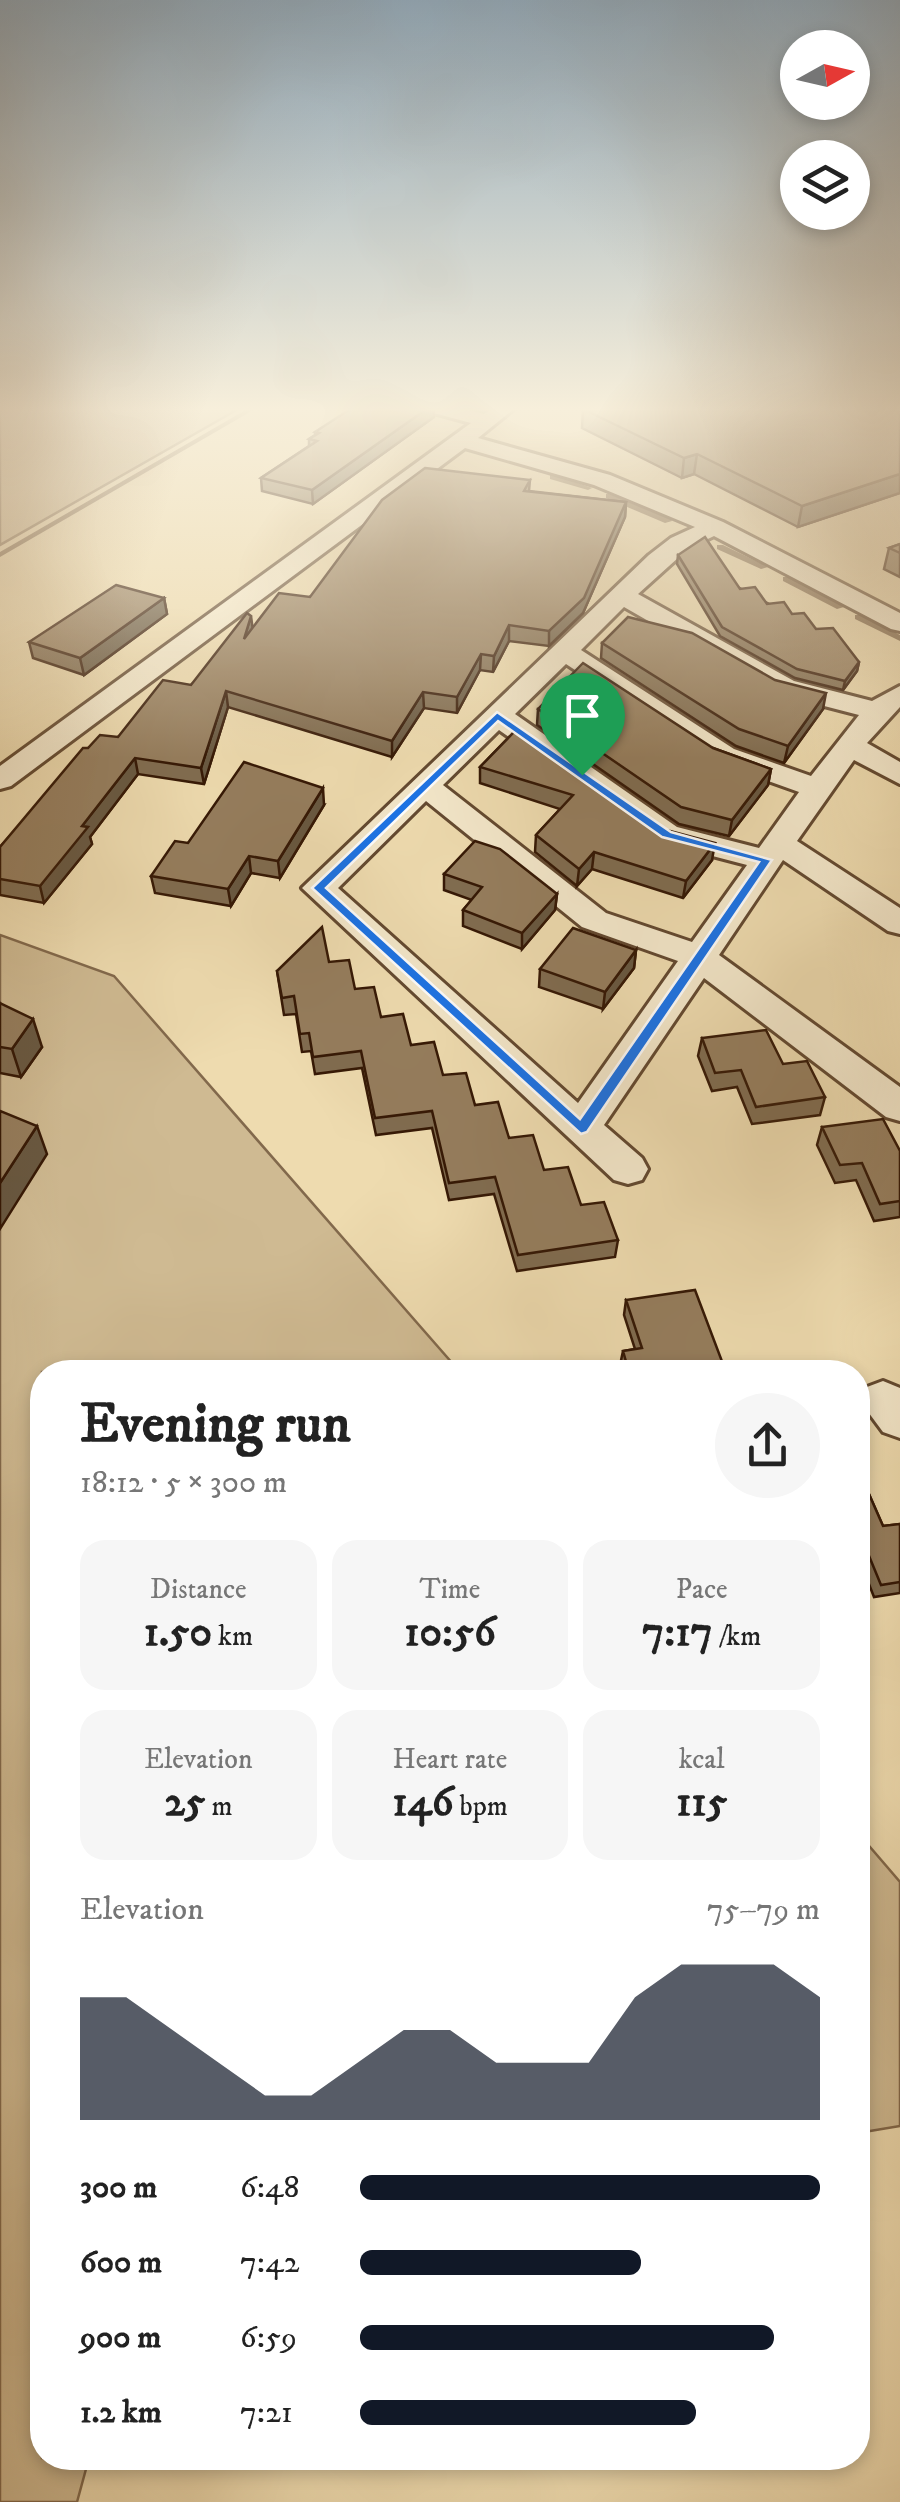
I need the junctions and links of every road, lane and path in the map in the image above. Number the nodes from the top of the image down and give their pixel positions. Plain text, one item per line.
1 (347, 525) edge
2 (710, 525) edge
3 (715, 527) junction
4 (622, 594) junction
5 (900, 624) edge
6 (564, 651) junction
7 (888, 702) edge
8 (497, 715) junction
9 (850, 746) junction
10 (900, 775) edge
11 (0, 780) edge
12 (426, 786) junction
13 (816, 788) junction
14 (773, 852) junction
15 (900, 923) edge
16 (698, 956) junction
17 (900, 1107) edge
18 (581, 1128) junction
19 (628, 1170) dead end

1 - 11 street
2 - 3 street
3 - 4 street
3 - 5 street
4 - 6 street
4 - 7 street
6 - 8 street
6 - 13 street
7 - 9 street
8 - 12 street
8 - 14 street
9 - 10 street
9 - 13 street
12 - 16 street
12 - 18 street
13 - 14 street
14 - 15 street
14 - 16 street
16 - 17 street
16 - 18 street
18 - 19 street

